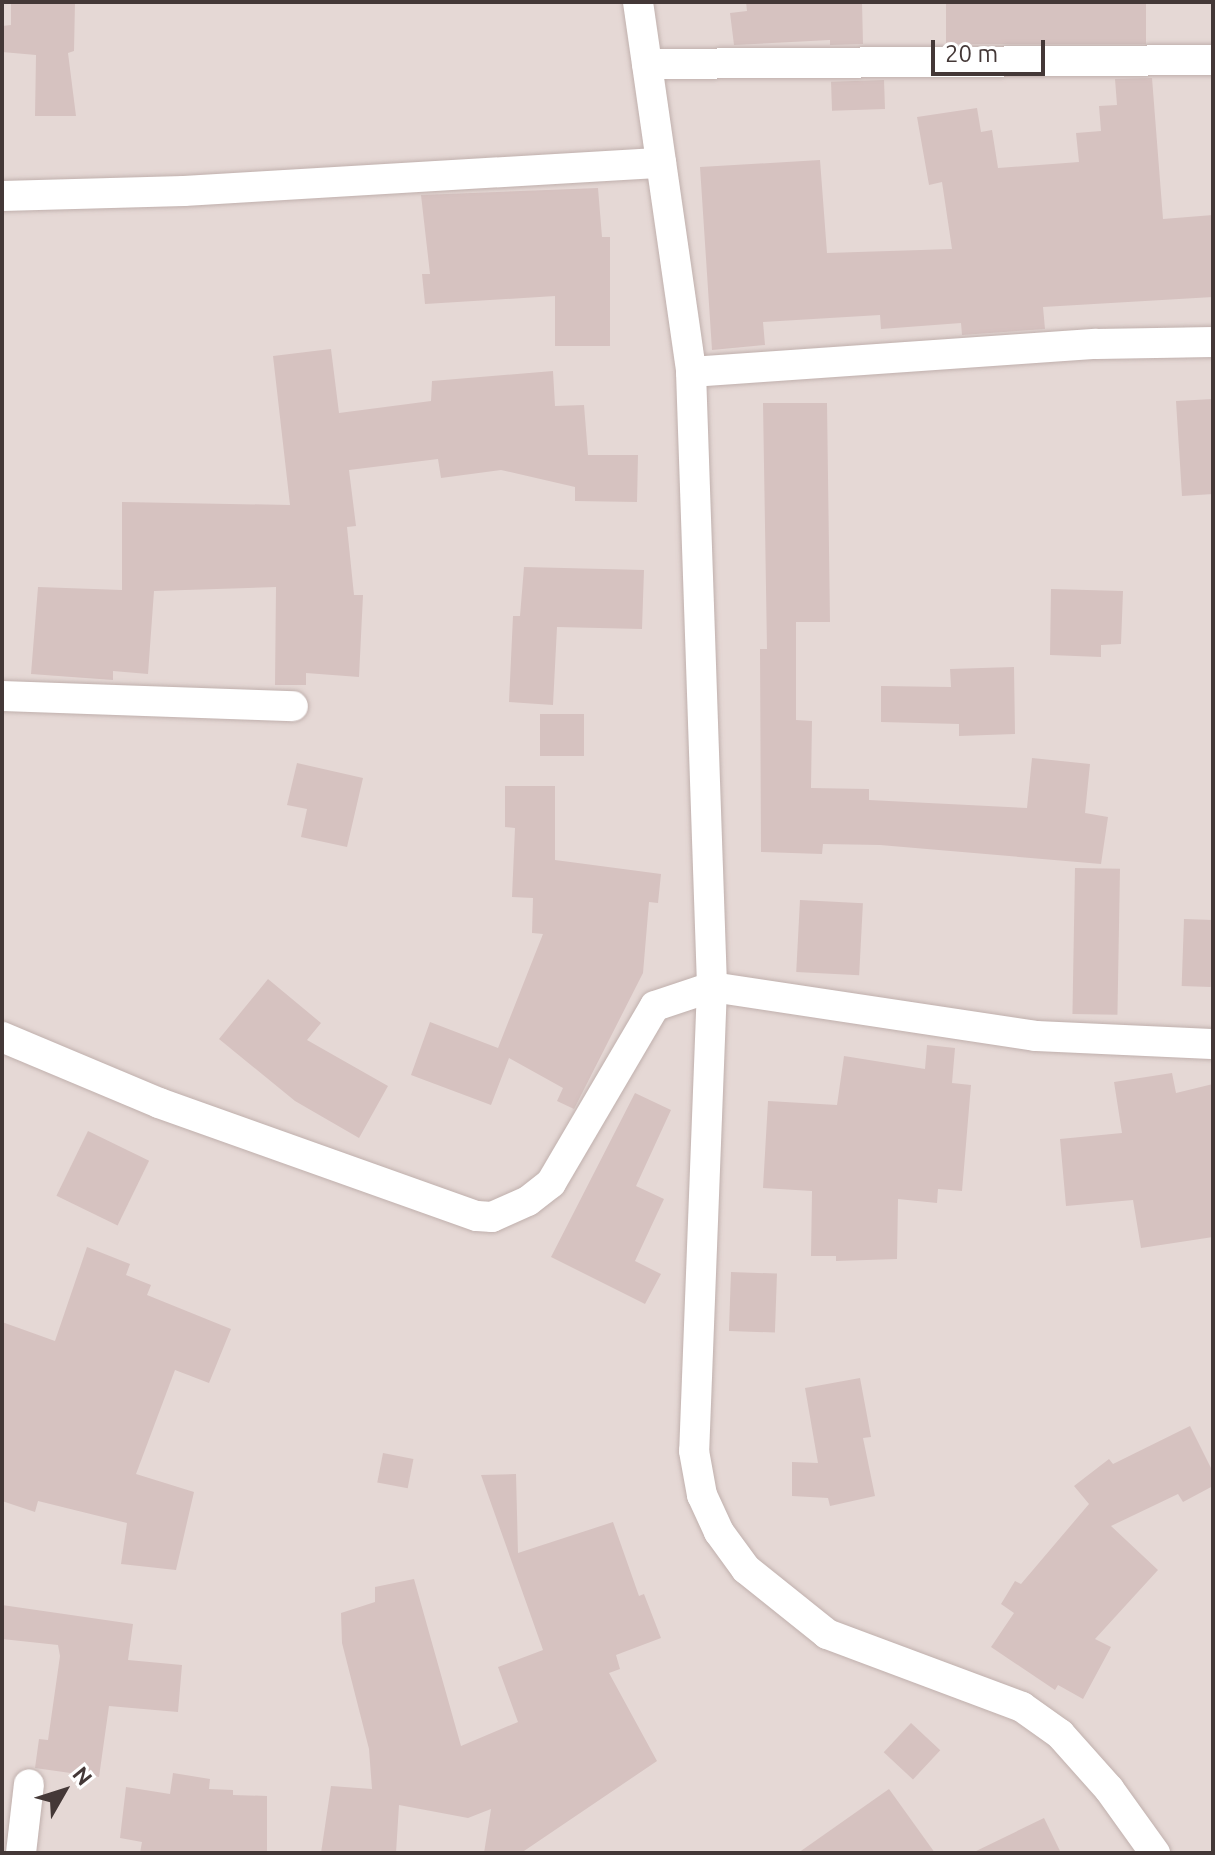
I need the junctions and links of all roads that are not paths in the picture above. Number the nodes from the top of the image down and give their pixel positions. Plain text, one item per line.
1 (638, 2) edge
2 (1213, 60) edge
3 (647, 64) junction
4 (661, 163) junction
5 (2, 196) edge
6 (1213, 342) edge
7 (691, 372) junction
8 (2, 696) edge
9 (293, 706) dead end
10 (712, 987) junction
11 (2, 1037) edge
12 (1213, 1044) edge
13 (29, 1784) dead end
14 (21, 1853) edge
15 (1155, 1853) edge

1 - 3 street
2 - 3 street
3 - 4 street
4 - 5 street
4 - 7 street
6 - 7 street
7 - 10 street
8 - 9 street
10 - 11 street
10 - 12 street
10 - 15 street
13 - 14 street

